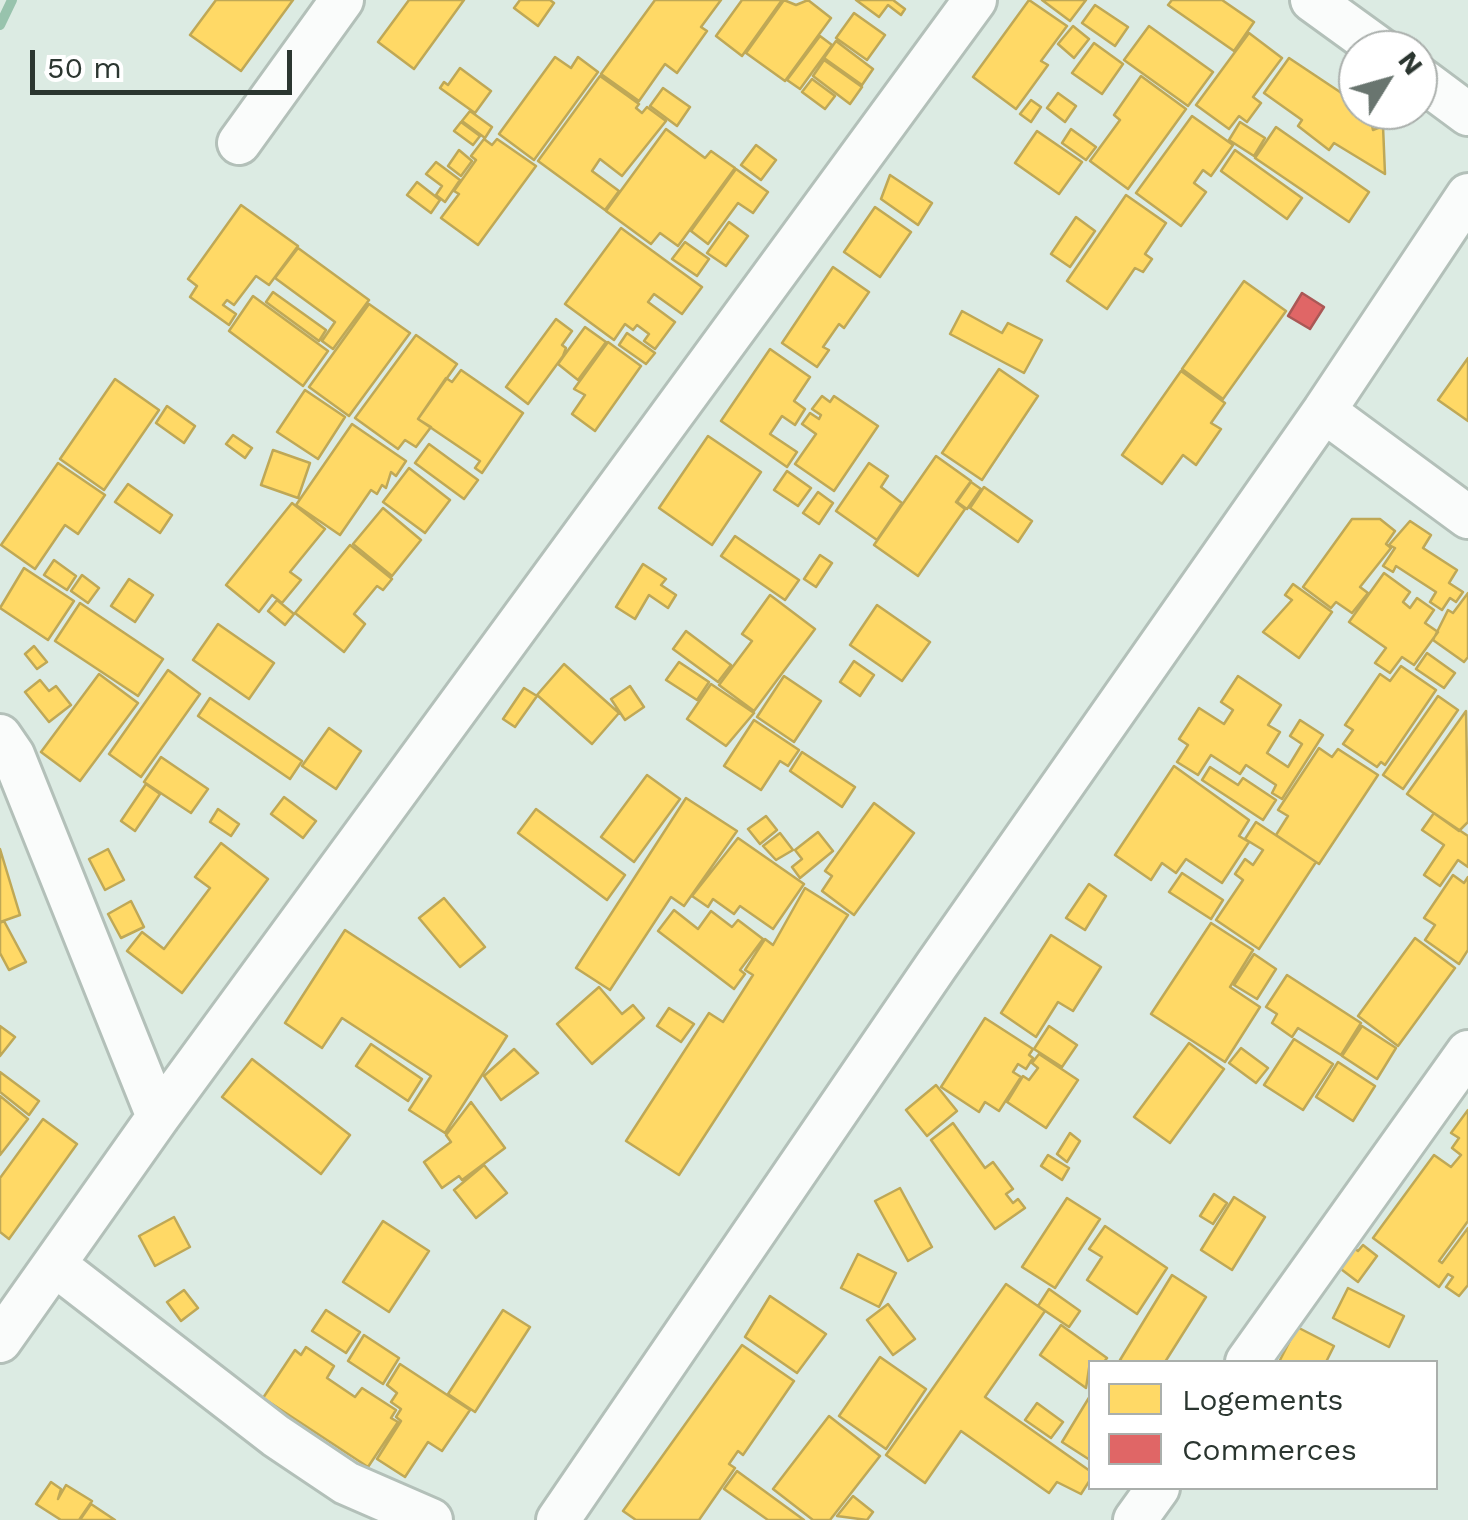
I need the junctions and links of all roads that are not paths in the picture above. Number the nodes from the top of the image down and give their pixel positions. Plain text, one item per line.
1 (342, 0) edge
2 (975, 0) edge
3 (1312, 0) edge
4 (1353, 30) edge
5 (1438, 92) edge
6 (1468, 114) edge
7 (239, 142) dead end
8 (1468, 196) edge
9 (1324, 411) junction
10 (1468, 518) edge
11 (0, 736) edge
12 (1468, 1052) edge
13 (158, 1117) junction
14 (56, 1265) junction
15 (0, 1341) edge
16 (1248, 1360) edge
17 (1157, 1490) edge
18 (431, 1520) edge
19 (558, 1520) edge
20 (1135, 1520) edge

1 - 7 street
2 - 13 street
3 - 4 street
5 - 6 street
8 - 9 street
9 - 10 street
9 - 19 street
11 - 13 street
12 - 16 street
13 - 14 street
14 - 15 street
14 - 18 street
17 - 20 street

